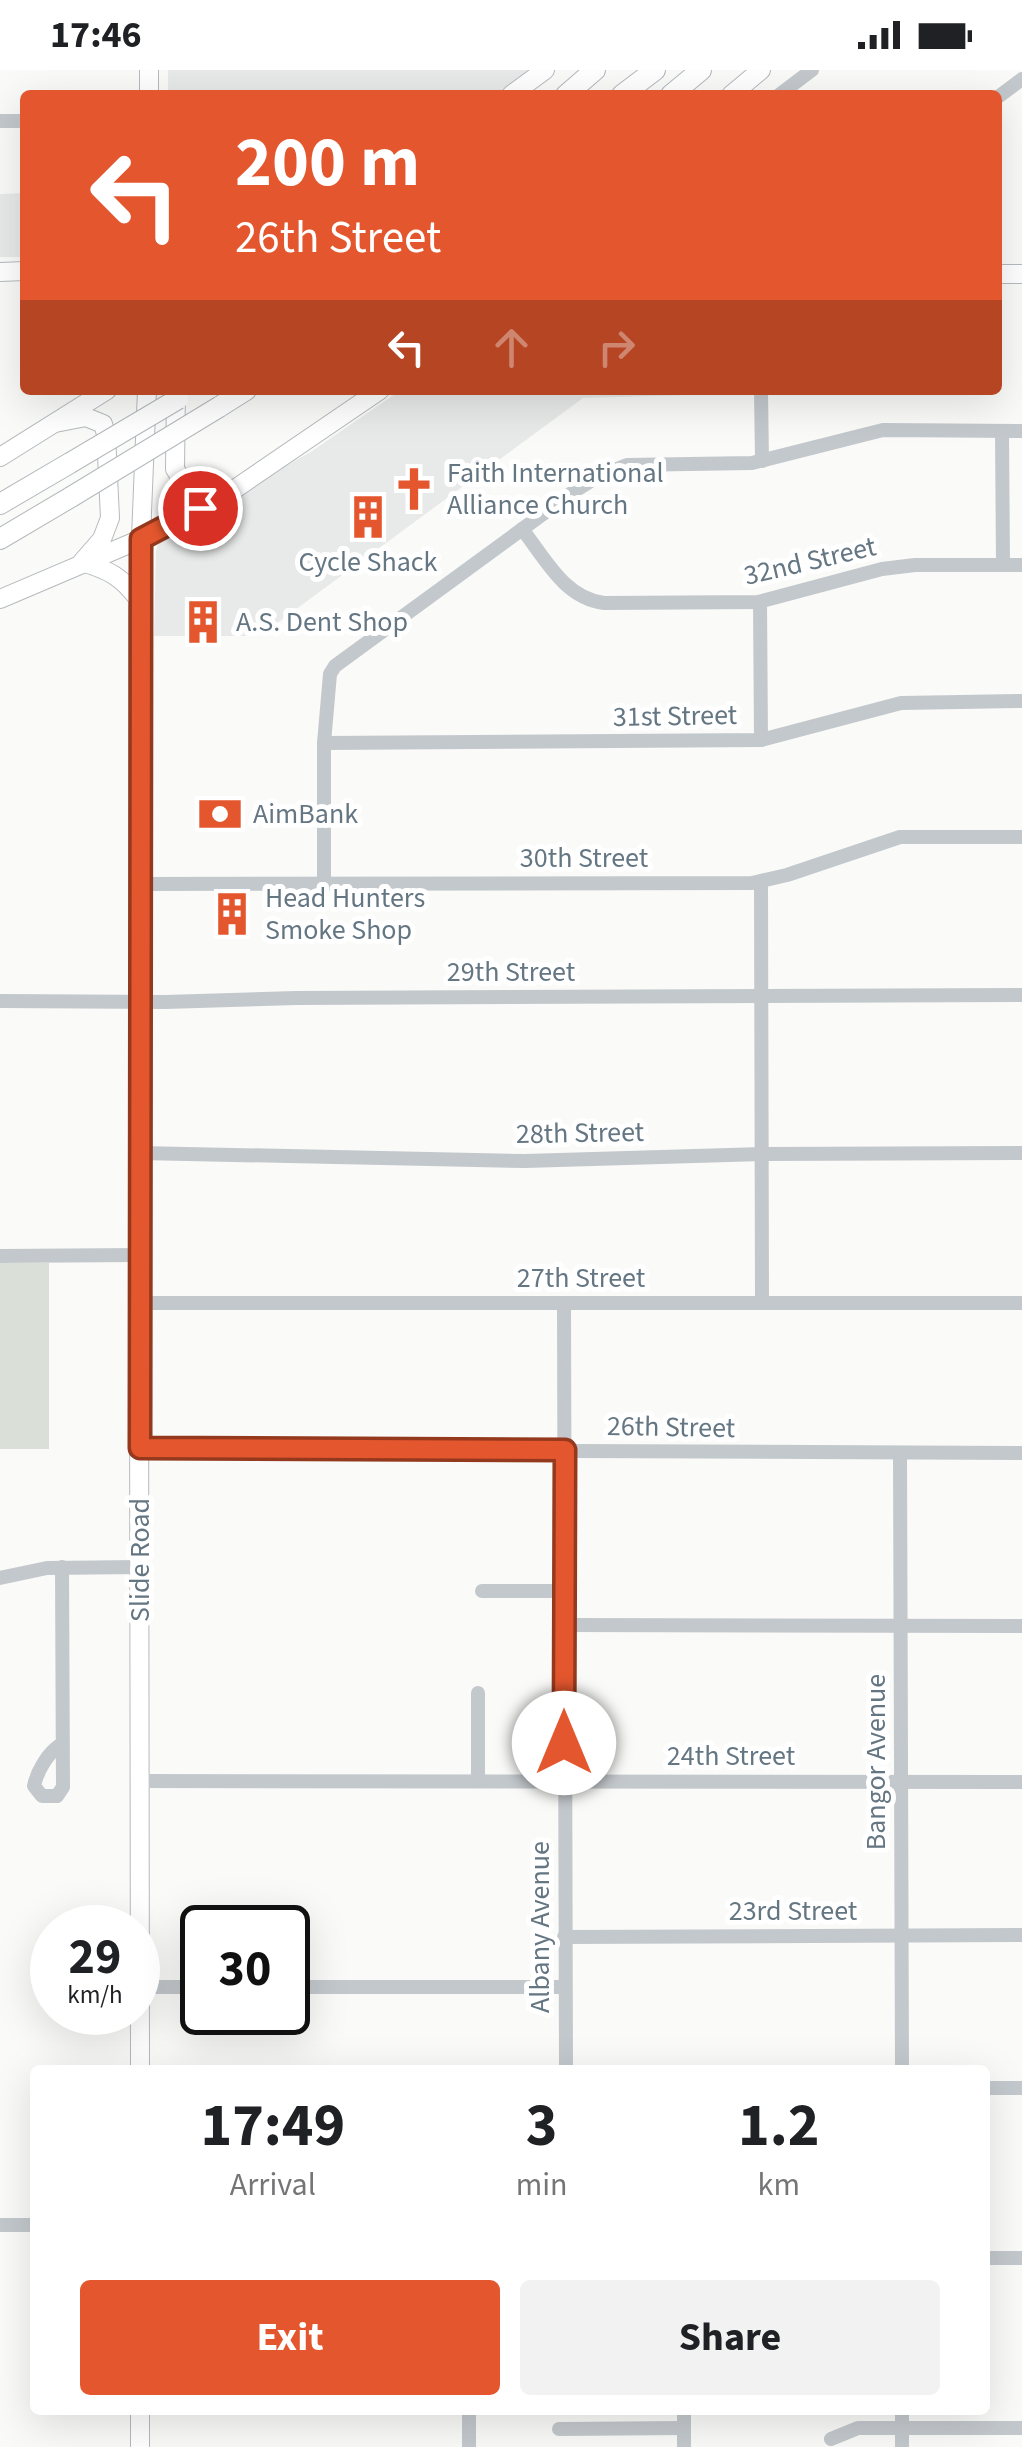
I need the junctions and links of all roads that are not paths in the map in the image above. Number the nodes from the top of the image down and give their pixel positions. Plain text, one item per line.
1 (546, 70) edge
2 (595, 70) edge
3 (655, 70) edge
4 (701, 70) edge
5 (761, 70) edge
6 (812, 70) edge
7 (518, 90) edge
8 (529, 90) edge
9 (572, 90) edge
10 (629, 90) edge
11 (677, 90) edge
12 (737, 90) edge
13 (786, 90) edge
14 (98, 395) edge
15 (147, 395) edge
16 (176, 395) edge
17 (184, 395) edge
18 (238, 395) edge
19 (373, 395) edge
20 (761, 395) edge
21 (55, 424) junction
22 (1002, 430) junction
23 (1022, 431) edge
24 (0, 457) edge
25 (762, 461) junction
26 (230, 493) junction
27 (0, 504) edge
28 (522, 530) junction
29 (141, 539) junction
30 (0, 540) edge
31 (82, 562) junction
32 (1003, 565) junction
33 (1022, 565) edge
34 (0, 599) edge
35 (138, 600) junction
36 (760, 602) junction
37 (1022, 701) edge
38 (761, 740) junction
39 (324, 743) junction
40 (1022, 838) edge
41 (761, 882) junction
42 (139, 884) junction
43 (324, 884) junction
44 (1022, 994) edge
45 (762, 995) junction
46 (0, 1001) edge
47 (139, 1002) junction
48 (140, 1153) junction
49 (1022, 1153) edge
50 (763, 1154) junction
51 (139, 1255) junction
52 (0, 1256) edge
53 (140, 1303) junction
54 (564, 1303) junction
55 (762, 1303) junction
56 (1022, 1303) edge
57 (140, 1448) junction
58 (565, 1450) junction
59 (900, 1453) junction
60 (1022, 1453) edge
61 (62, 1567) junction
62 (140, 1567) junction
63 (0, 1578) edge
64 (482, 1591) dead end
65 (564, 1591) junction
66 (564, 1625) junction
67 (901, 1626) junction
68 (1022, 1626) edge
69 (478, 1693) dead end
70 (60, 1745) dead end
71 (141, 1781) junction
72 (478, 1781) junction
73 (564, 1781) junction
74 (901, 1782) junction
75 (1022, 1782) edge
76 (140, 1905) edge
77 (902, 1936) junction
78 (1022, 1936) edge
79 (564, 1937) junction
80 (564, 1987) junction
81 (310, 1988) edge
82 (140, 2035) edge
83 (140, 2065) edge
84 (566, 2065) edge
85 (902, 2065) edge
86 (990, 2088) edge
87 (1022, 2088) edge
88 (0, 2225) edge
89 (30, 2225) edge
90 (990, 2258) edge
91 (1022, 2258) edge
92 (140, 2415) edge
93 (469, 2415) edge
94 (684, 2415) edge
95 (902, 2415) edge
96 (684, 2428) junction
97 (902, 2428) junction
98 (1022, 2428) edge
99 (559, 2429) dead end
100 (831, 2439) dead end
101 (140, 2447) edge
102 (469, 2447) edge
103 (684, 2447) edge
104 (902, 2447) edge

1 - 7 main road
1 - 8 main road
2 - 9 highway
3 - 10 highway
4 - 11 highway
5 - 12 main road
6 - 13 street
14 - 21 main road
15 - 29 main road, Slide Road
16 - 26 main road
17 - 27 highway, bridge
18 - 30 highway, bridge
19 - 26 main road
20 - 25 street
21 - 24 main road
21 - 31 main road
22 - 23 street
22 - 25 street
22 - 32 street
25 - 28 street
26 - 29 main road
28 - 36 street, 32nd Street
28 - 39 street
29 - 31 main road
29 - 35 main road, Slide Road
31 - 34 main road
31 - 35 main road
32 - 33 street, 32nd Street
32 - 36 street, 32nd Street
35 - 42 main road, Slide Road
36 - 38 street
37 - 38 street, 31st Street
38 - 39 street, 31st Street
39 - 43 street
40 - 41 street, 30th Street
41 - 43 street, 30th Street
41 - 45 street
42 - 43 street, 30th Street
42 - 47 main road, Slide Road
44 - 45 street, 29th Street
45 - 47 street, 29th Street
45 - 50 street
46 - 47 street, 29th Street
47 - 48 main road, Slide Road
48 - 50 street, 28th Street
48 - 51 main road, Slide Road
49 - 50 street, 28th Street
50 - 55 street
51 - 52 street
51 - 53 main road, Slide Road
53 - 54 street, 27th Street
53 - 57 main road, Slide Road
54 - 55 street, 27th Street
54 - 58 street, Albany Avenue
55 - 56 street, 27th Street
57 - 58 street, 26th Street
57 - 62 main road, Slide Road
58 - 59 street, 26th Street
58 - 65 street, Albany Avenue
59 - 60 street, 26th Street
59 - 67 street, Bangor Avenue
61 - 62 street
61 - 63 street
61 - 70 street
62 - 71 main road, Slide Road
64 - 65 street
65 - 66 street, Albany Avenue
66 - 67 street
66 - 73 street, Albany Avenue
67 - 68 street
67 - 74 street, Bangor Avenue
69 - 72 street
71 - 72 street, 24th Street
71 - 76 main road, Slide Road
72 - 73 street, 24th Street
73 - 74 street, 24th Street
73 - 79 street, Albany Avenue
74 - 75 street, 24th Street
74 - 77 street, Bangor Avenue
77 - 78 street, 23rd Street
77 - 79 street, 23rd Street
77 - 85 street, Bangor Avenue
79 - 80 street, Albany Avenue
80 - 81 street
80 - 84 street, Albany Avenue
82 - 83 main road, Slide Road
86 - 87 street
88 - 89 street
90 - 91 street
92 - 101 main road
93 - 102 street
94 - 96 street
95 - 97 street
96 - 99 street
96 - 103 street
97 - 98 street
97 - 100 street
97 - 104 street

